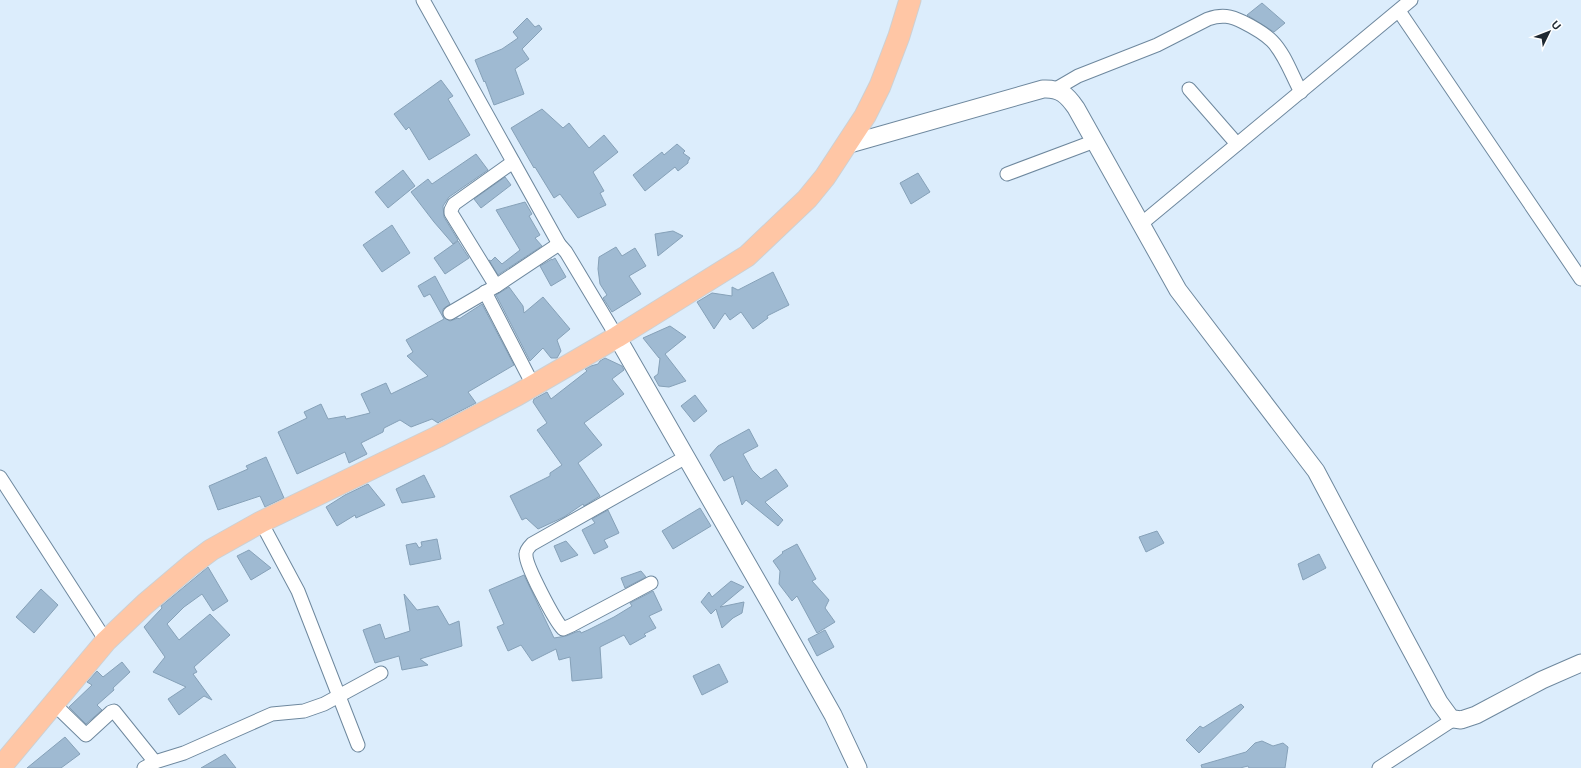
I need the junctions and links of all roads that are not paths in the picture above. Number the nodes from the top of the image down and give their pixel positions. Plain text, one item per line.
1 (423, 0) edge
2 (910, 0) edge
3 (1411, 0) edge
4 (1399, 11) junction
5 (1189, 89) dead end
6 (1054, 90) junction
7 (1301, 92) junction
8 (1095, 141) junction
9 (1237, 144) junction
10 (846, 145) junction
11 (513, 162) junction
12 (1007, 174) dead end
13 (1141, 224) junction
14 (559, 244) junction
15 (1581, 279) edge
16 (491, 289) junction
17 (450, 313) dead end
18 (617, 336) junction
19 (533, 385) junction
20 (686, 457) junction
21 (0, 477) edge
22 (261, 522) junction
23 (651, 583) dead end
24 (106, 641) junction
25 (1581, 663) edge
26 (381, 673) dead end
27 (339, 696) junction
28 (53, 703) junction
29 (1454, 719) junction
30 (358, 745) dead end
31 (150, 765) edge
32 (0, 768) edge
33 (858, 768) edge
34 (1379, 768) edge

1 - 11 street
2 - 10 main road
3 - 4 street
4 - 7 street
4 - 15 street
5 - 9 street
6 - 7 street
6 - 8 street
6 - 10 street
7 - 9 street
8 - 12 street
8 - 13 street
9 - 13 street
10 - 18 main road
11 - 14 street
11 - 16 street
13 - 29 street
14 - 16 street
14 - 18 street
16 - 17 street
16 - 19 street
18 - 19 main road
18 - 20 street
19 - 22 main road
20 - 23 street
20 - 33 street
21 - 24 street
22 - 24 main road
22 - 27 street
24 - 28 main road
25 - 29 street
26 - 27 street
27 - 30 street
27 - 31 street
28 - 31 street
28 - 32 main road
29 - 34 street

